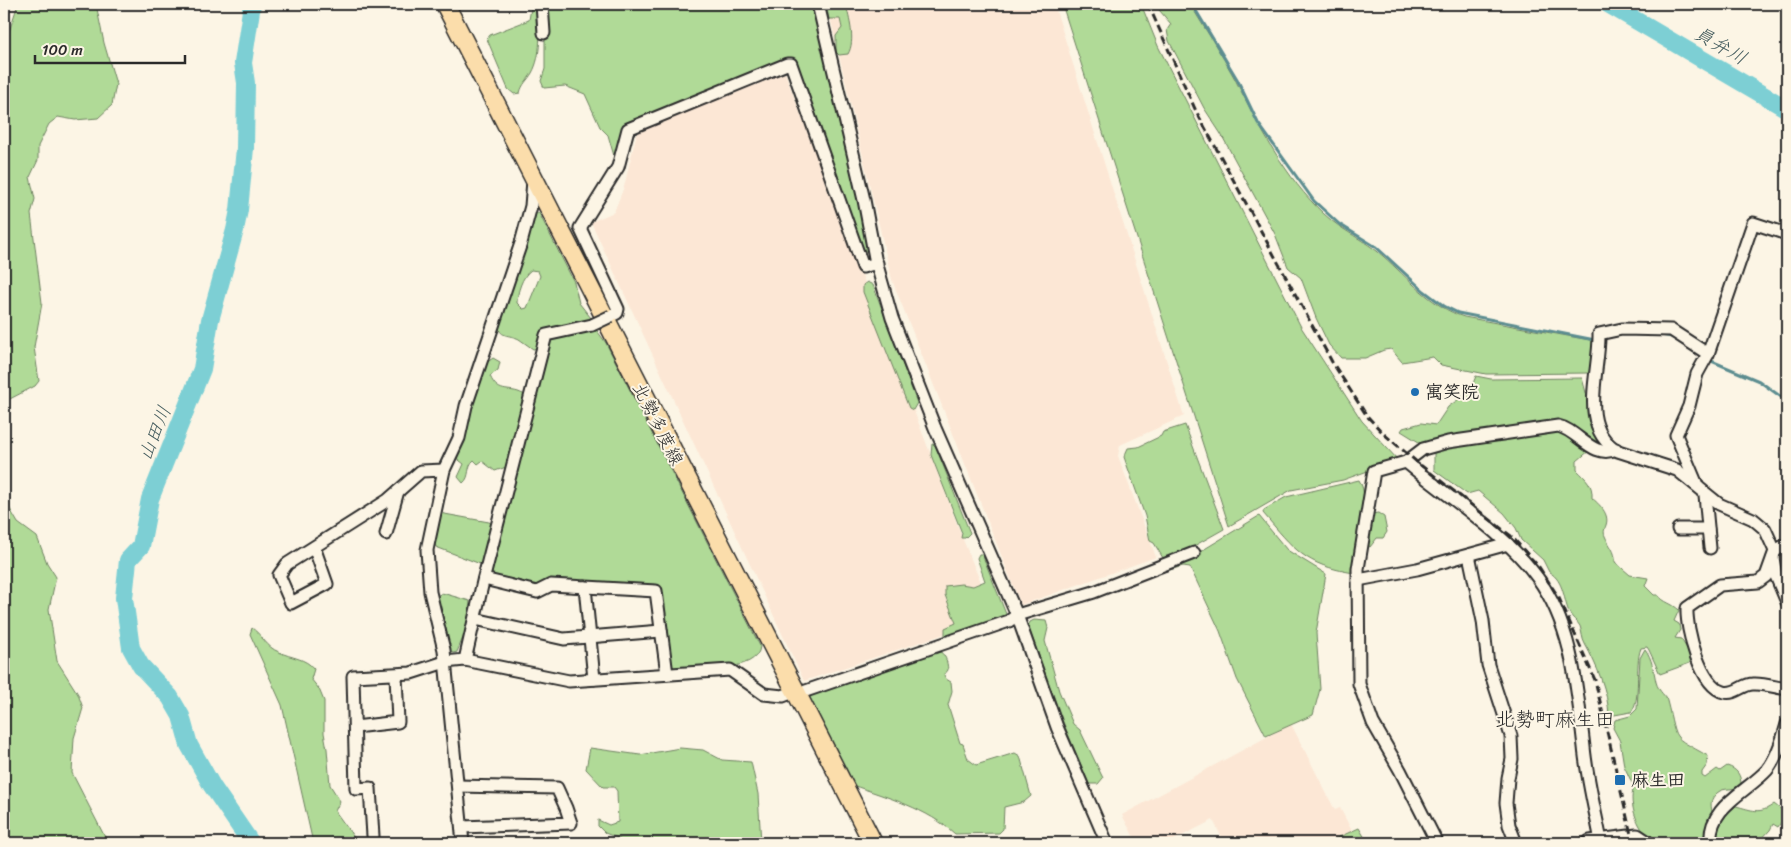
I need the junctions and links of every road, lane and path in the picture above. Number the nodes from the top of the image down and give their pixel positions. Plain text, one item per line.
1 (445, 4) edge
2 (542, 4) edge
3 (818, 4) edge
4 (544, 33) dead end
5 (534, 180) junction
6 (1787, 234) edge
7 (876, 263) junction
8 (1708, 354) junction
9 (1616, 449) junction
10 (1406, 462) junction
11 (444, 470) junction
12 (1701, 491) junction
13 (398, 492) junction
14 (1708, 528) junction
15 (1678, 529) dead end
16 (386, 534) dead end
17 (1508, 544) junction
18 (1787, 544) edge
19 (314, 548) junction
20 (1710, 548) dead end
21 (1194, 553) dead end
22 (1469, 555) junction
23 (1774, 555) junction
24 (484, 579) junction
25 (1358, 580) junction
26 (585, 587) junction
27 (1787, 602) edge
28 (1017, 616) junction
29 (475, 619) junction
30 (661, 631) junction
31 (590, 637) junction
32 (465, 660) junction
33 (445, 662) junction
34 (396, 674) junction
35 (666, 674) junction
36 (594, 679) junction
37 (1787, 690) edge
38 (797, 693) junction
39 (1787, 724) edge
40 (355, 727) junction
41 (458, 786) junction
42 (462, 827) junction
43 (373, 836) dead end
44 (1595, 842) edge
45 (463, 843) edge
46 (873, 843) edge
47 (1107, 843) edge
48 (1437, 843) edge
49 (1516, 843) edge
50 (1646, 843) edge
51 (1711, 843) edge

1 - 5 main road, 北勢多度線
2 - 4 street
3 - 7 street
5 - 11 street
5 - 38 main road, 北勢多度線
6 - 8 street
7 - 24 street, bridge
7 - 28 street
8 - 9 street
8 - 12 street
9 - 10 street
9 - 12 street
10 - 17 street
10 - 25 street
11 - 13 street
11 - 33 street
12 - 14 street
12 - 23 street
13 - 16 street
13 - 19 street
14 - 15 street
14 - 20 street
17 - 22 street
17 - 44 street
18 - 23 street
19 - 19 street
21 - 28 street
22 - 25 street
22 - 49 street
23 - 27 street
23 - 37 street
24 - 26 street
24 - 29 street
25 - 48 street
26 - 30 street
26 - 31 street
28 - 38 street
28 - 47 street
29 - 31 street
29 - 32 street
30 - 31 street
30 - 35 street
31 - 36 street
32 - 33 street
32 - 36 street
33 - 34 street
33 - 41 street
34 - 40 street
34 - 40 street
35 - 36 street
35 - 38 street
38 - 46 main road, 北勢多度線
39 - 51 street
40 - 43 street
41 - 42 street
41 - 42 street
42 - 45 street
44 - 50 main road

